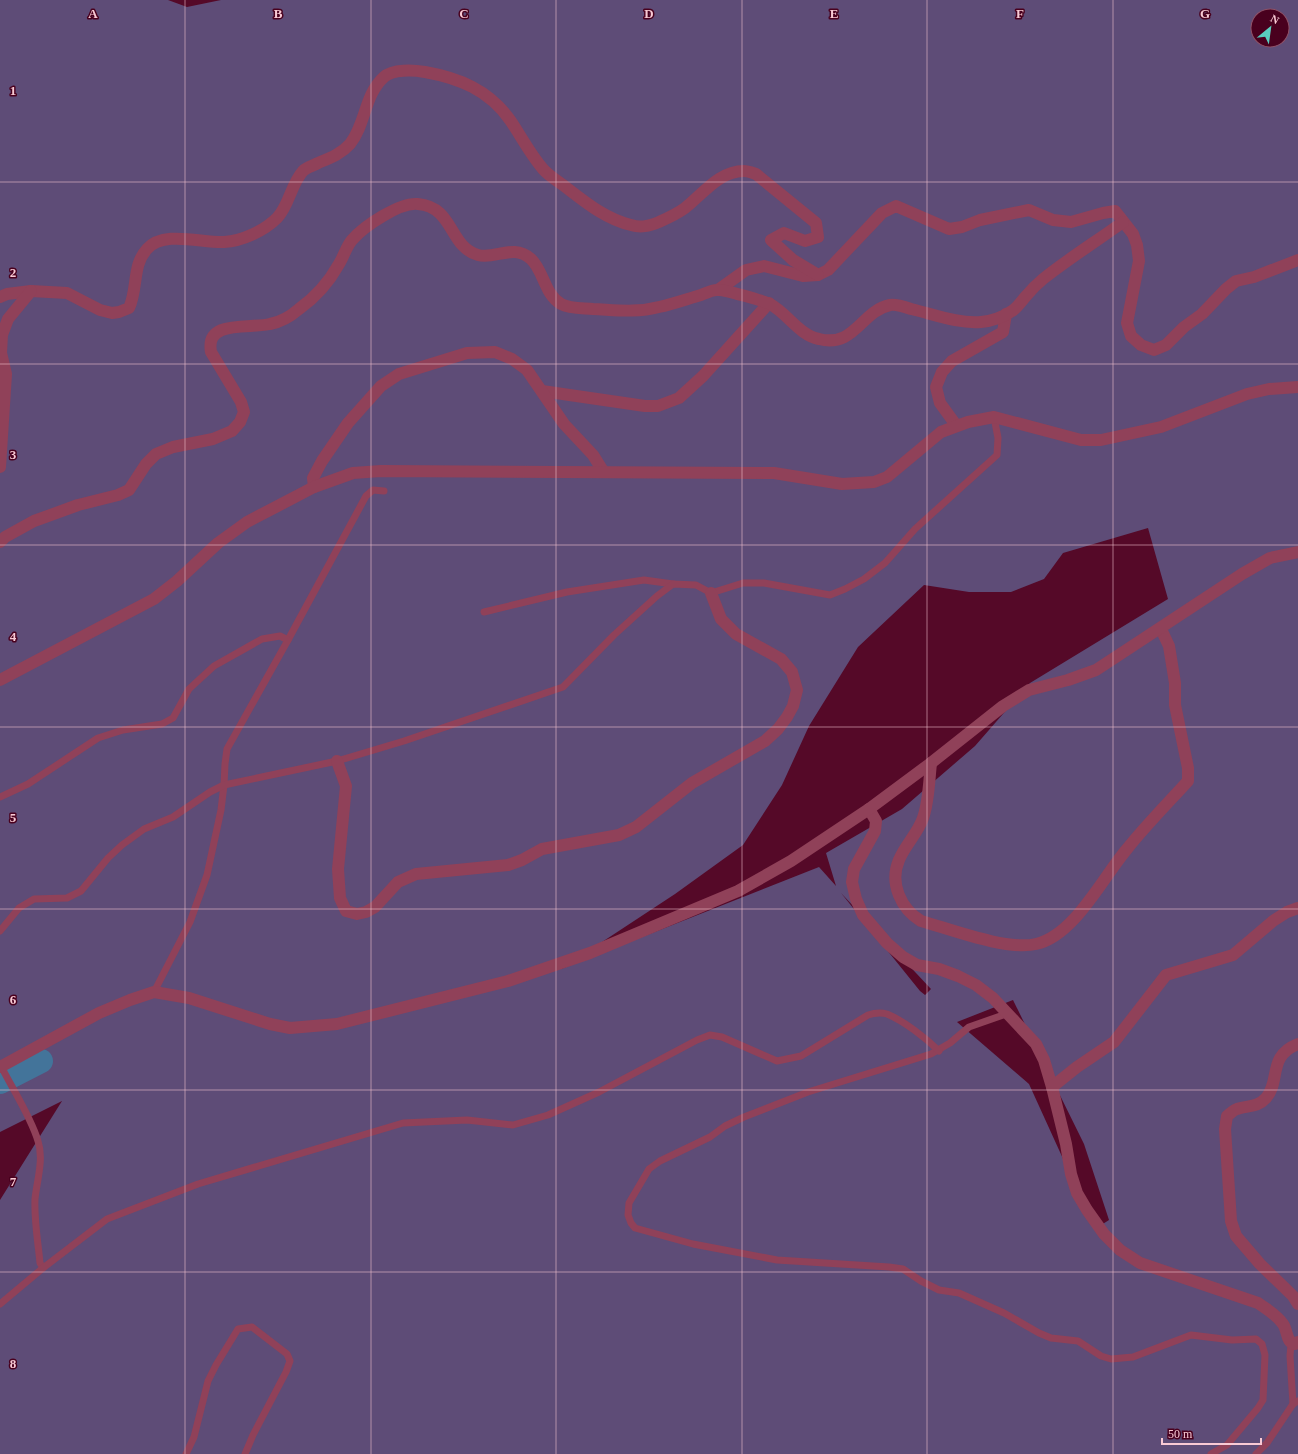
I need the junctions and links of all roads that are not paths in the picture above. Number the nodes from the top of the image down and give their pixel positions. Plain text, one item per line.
1 (1123, 222) junction
2 (1298, 260) edge
3 (818, 275) junction
4 (718, 290) junction
5 (31, 291) junction
6 (0, 296) edge
7 (769, 303) junction
8 (1006, 314) junction
9 (1298, 387) edge
10 (542, 391) junction
11 (994, 417) junction
12 (2, 418) edge
13 (956, 425) junction
14 (0, 467) edge
15 (603, 471) junction
16 (314, 487) junction
17 (384, 491) dead end
18 (0, 542) edge
19 (1298, 552) edge
20 (673, 584) junction
21 (711, 593) junction
22 (484, 612) dead end
23 (1161, 629) junction
24 (288, 640) junction
25 (0, 680) edge
26 (337, 761) junction
27 (931, 763) junction
28 (224, 785) junction
29 (0, 797) edge
30 (868, 809) junction
31 (1298, 908) edge
32 (0, 931) edge
33 (154, 992) junction
34 (1009, 1013) junction
35 (1298, 1044) edge
36 (939, 1051) junction
37 (0, 1067) edge
38 (1052, 1087) junction
39 (43, 1268) junction
40 (0, 1304) edge
41 (1298, 1304) edge
42 (1295, 1343) edge
43 (1295, 1403) edge
44 (186, 1454) edge
45 (245, 1454) edge
46 (1211, 1454) edge
47 (1256, 1454) edge

1 - 2 street
1 - 3 street
1 - 8 street
3 - 4 street
3 - 5 street
4 - 7 street
4 - 18 street
5 - 6 street
5 - 12 street
7 - 8 street
7 - 10 street
8 - 13 street
9 - 11 street
10 - 15 street
10 - 16 street
11 - 13 street
11 - 21 lane
12 - 14 street
13 - 15 street
15 - 16 street
16 - 25 street
17 - 24 lane
19 - 23 street
20 - 21 lane
20 - 22 lane
20 - 26 lane
21 - 26 street
23 - 27 street
23 - 27 street
24 - 28 lane
24 - 29 lane
26 - 28 lane
27 - 30 street
28 - 32 lane
28 - 33 lane
30 - 33 street
30 - 34 street
31 - 38 street
33 - 37 street
34 - 36 lane
34 - 38 street
35 - 41 street
36 - 39 lane
36 - 46 lane
37 - 39 lane
38 - 42 street
39 - 40 lane
42 - 43 lane
43 - 47 lane
44 - 45 lane

